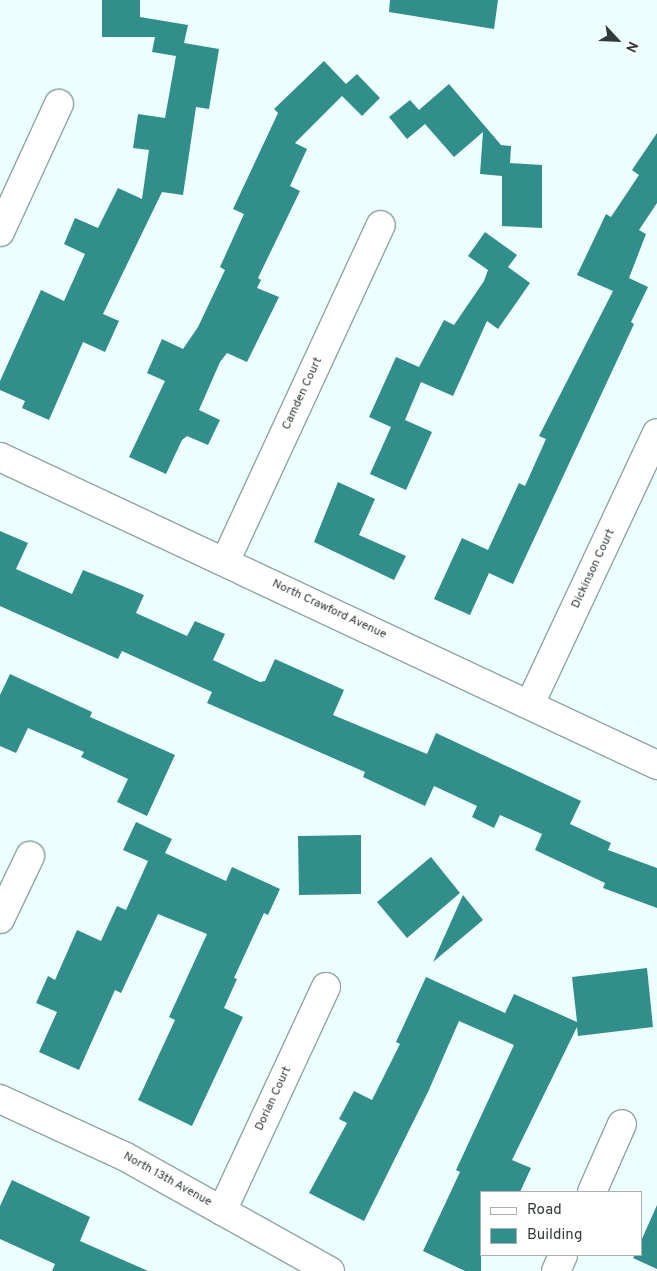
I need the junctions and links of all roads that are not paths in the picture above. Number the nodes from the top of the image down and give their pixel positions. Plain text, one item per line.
1 (58, 104) dead end
2 (381, 225) dead end
3 (0, 232) edge
4 (657, 433) edge
5 (0, 457) edge
6 (225, 562) junction
7 (530, 704) junction
8 (657, 766) edge
9 (30, 856) dead end
10 (0, 919) edge
11 (326, 987) dead end
12 (0, 1098) edge
13 (622, 1124) dead end
14 (592, 1191) edge
15 (222, 1211) junction
16 (563, 1256) edge
17 (330, 1271) edge
18 (556, 1271) edge

1 - 3 street
2 - 6 street, Camden Court
4 - 7 street, Dickinson Court
5 - 6 street, North Crawford Avenue
6 - 7 street, North Crawford Avenue
7 - 8 street, North Crawford Avenue
9 - 10 street
11 - 15 street, Dorian Court
12 - 15 street, North 13th Avenue
13 - 14 street
15 - 17 street, North 13th Avenue
16 - 18 street

